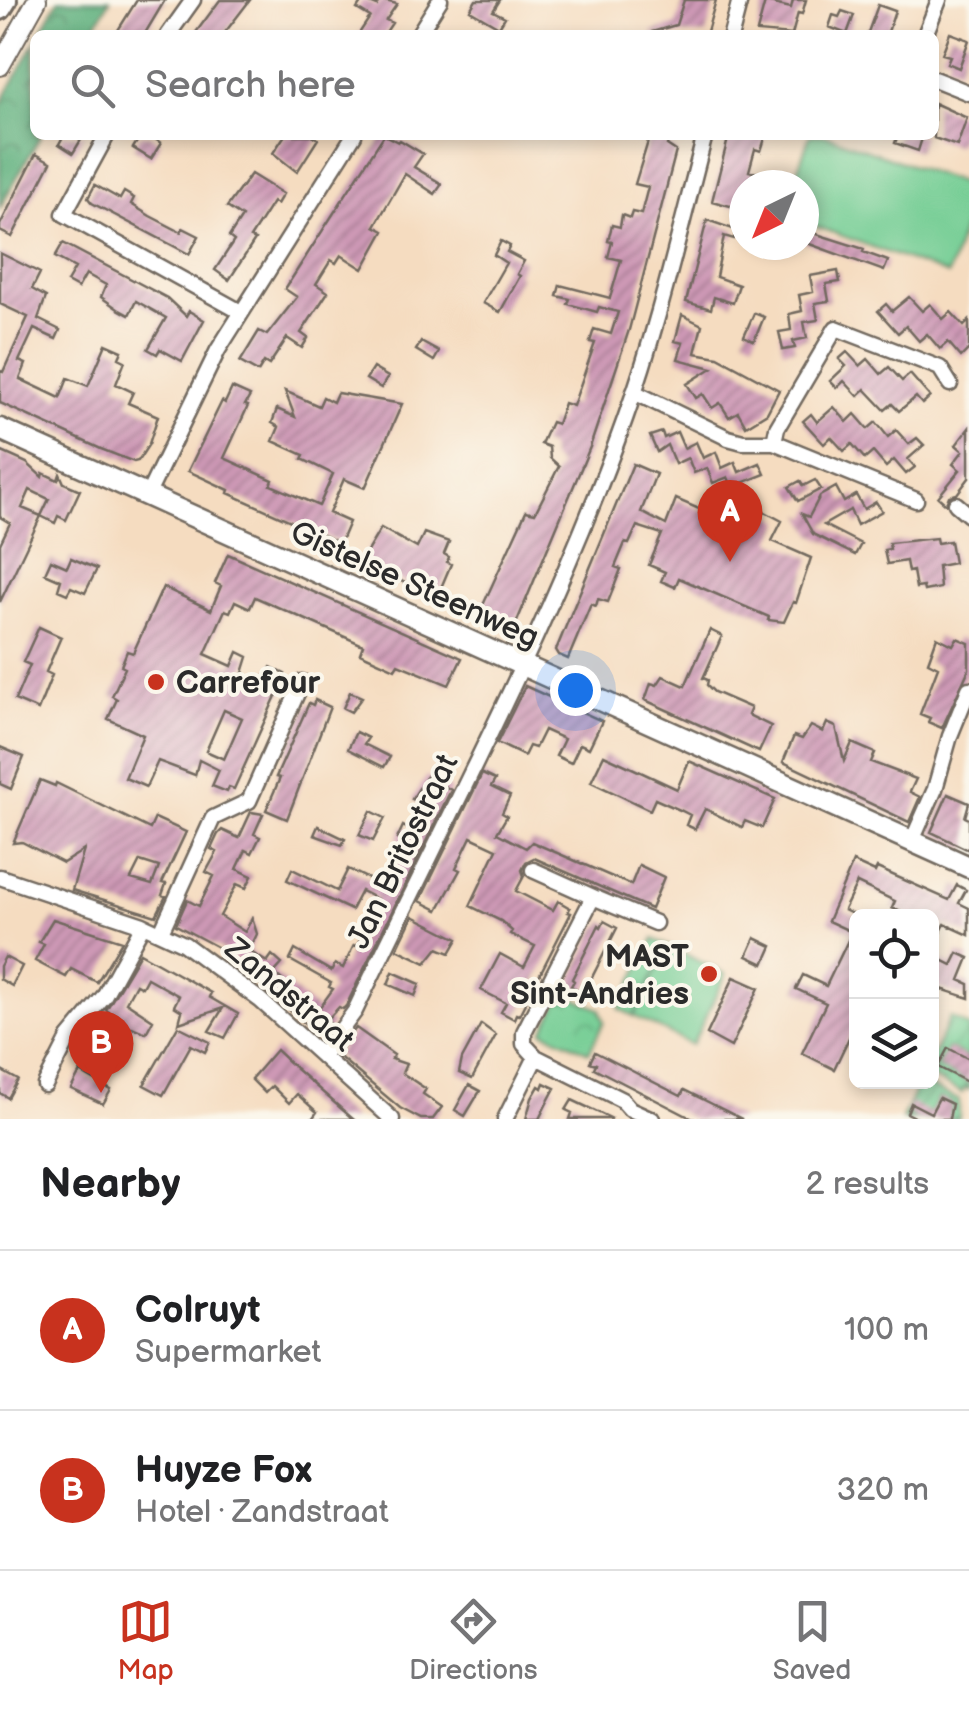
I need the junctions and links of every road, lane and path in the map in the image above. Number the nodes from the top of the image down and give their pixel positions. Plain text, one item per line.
1 (5, 0) edge
2 (37, 0) edge
3 (193, 0) edge
4 (440, 0) edge
5 (740, 0) edge
6 (939, 0) edge
7 (0, 8) edge
8 (172, 30) edge
9 (421, 30) edge
10 (731, 30) edge
11 (927, 30) edge
12 (0, 66) edge
13 (939, 82) edge
14 (969, 93) edge
15 (104, 140) edge
16 (351, 140) edge
17 (704, 140) edge
18 (241, 312) junction
19 (950, 384) dead end
20 (634, 392) junction
21 (0, 429) edge
22 (774, 442) junction
23 (147, 496) junction
24 (916, 500) dead end
25 (956, 504) dead end
26 (969, 515) edge
27 (522, 666) junction
28 (302, 682) dead end
29 (969, 689) edge
30 (912, 841) junction
31 (969, 867) edge
32 (533, 870) dead end
33 (0, 878) edge
34 (594, 896) junction
35 (655, 923) dead end
36 (143, 925) junction
37 (160, 932) junction
38 (322, 1056) junction
39 (536, 1057) junction
40 (45, 1084) dead end
41 (392, 1119) edge
42 (505, 1119) edge
43 (652, 1119) edge

1 - 7 highway
2 - 12 street
3 - 8 street
4 - 9 street
5 - 10 street
6 - 11 street
13 - 14 street
15 - 18 street
16 - 18 street
17 - 20 street, Jan Britostraat
18 - 23 street
19 - 22 street
20 - 22 street
20 - 27 street, Jan Britostraat
21 - 23 main road, Gistelse Steenweg
22 - 24 street
23 - 27 main road, Gistelse Steenweg
25 - 26 street
27 - 30 main road, Gistelse Steenweg
27 - 38 street, Jan Britostraat
28 - 37 street
29 - 30 street
30 - 31 main road, Gistelse Steenweg
32 - 34 street
33 - 36 street, Zandstraat
34 - 35 street
34 - 39 street
36 - 37 street, Zandstraat
36 - 40 street
37 - 38 street, Zandstraat
38 - 41 street, Zandstraat
39 - 42 street
39 - 43 street

